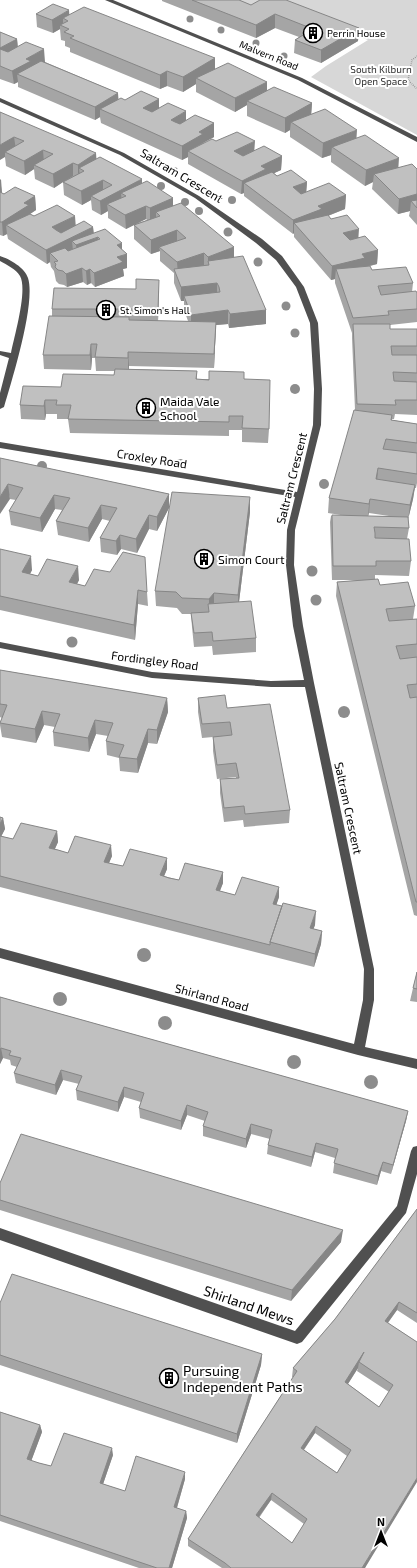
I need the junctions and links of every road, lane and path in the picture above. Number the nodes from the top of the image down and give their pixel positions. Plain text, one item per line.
1 (108, 0) edge
2 (417, 56) edge
3 (417, 89) edge
4 (0, 100) edge
5 (417, 140) edge
6 (0, 258) edge
7 (0, 353) edge
8 (13, 356) junction
9 (0, 407) edge
10 (0, 445) edge
11 (300, 495) junction
12 (0, 645) edge
13 (309, 683) junction
14 (0, 953) edge
15 (358, 1050) junction
16 (417, 1064) edge
17 (417, 1151) edge
18 (0, 1234) edge

1 - 5 street, Malvern Road
2 - 3 path
4 - 11 street, Saltram Crescent
6 - 8 street
7 - 8 street
8 - 9 street
10 - 11 street, Croxley Road
11 - 13 street, Saltram Crescent
12 - 13 street, Fordingley Road
13 - 15 street, Saltram Crescent
14 - 15 street, Shirland Road
15 - 16 street, Shirland Road
17 - 18 street, Shirland Mews

